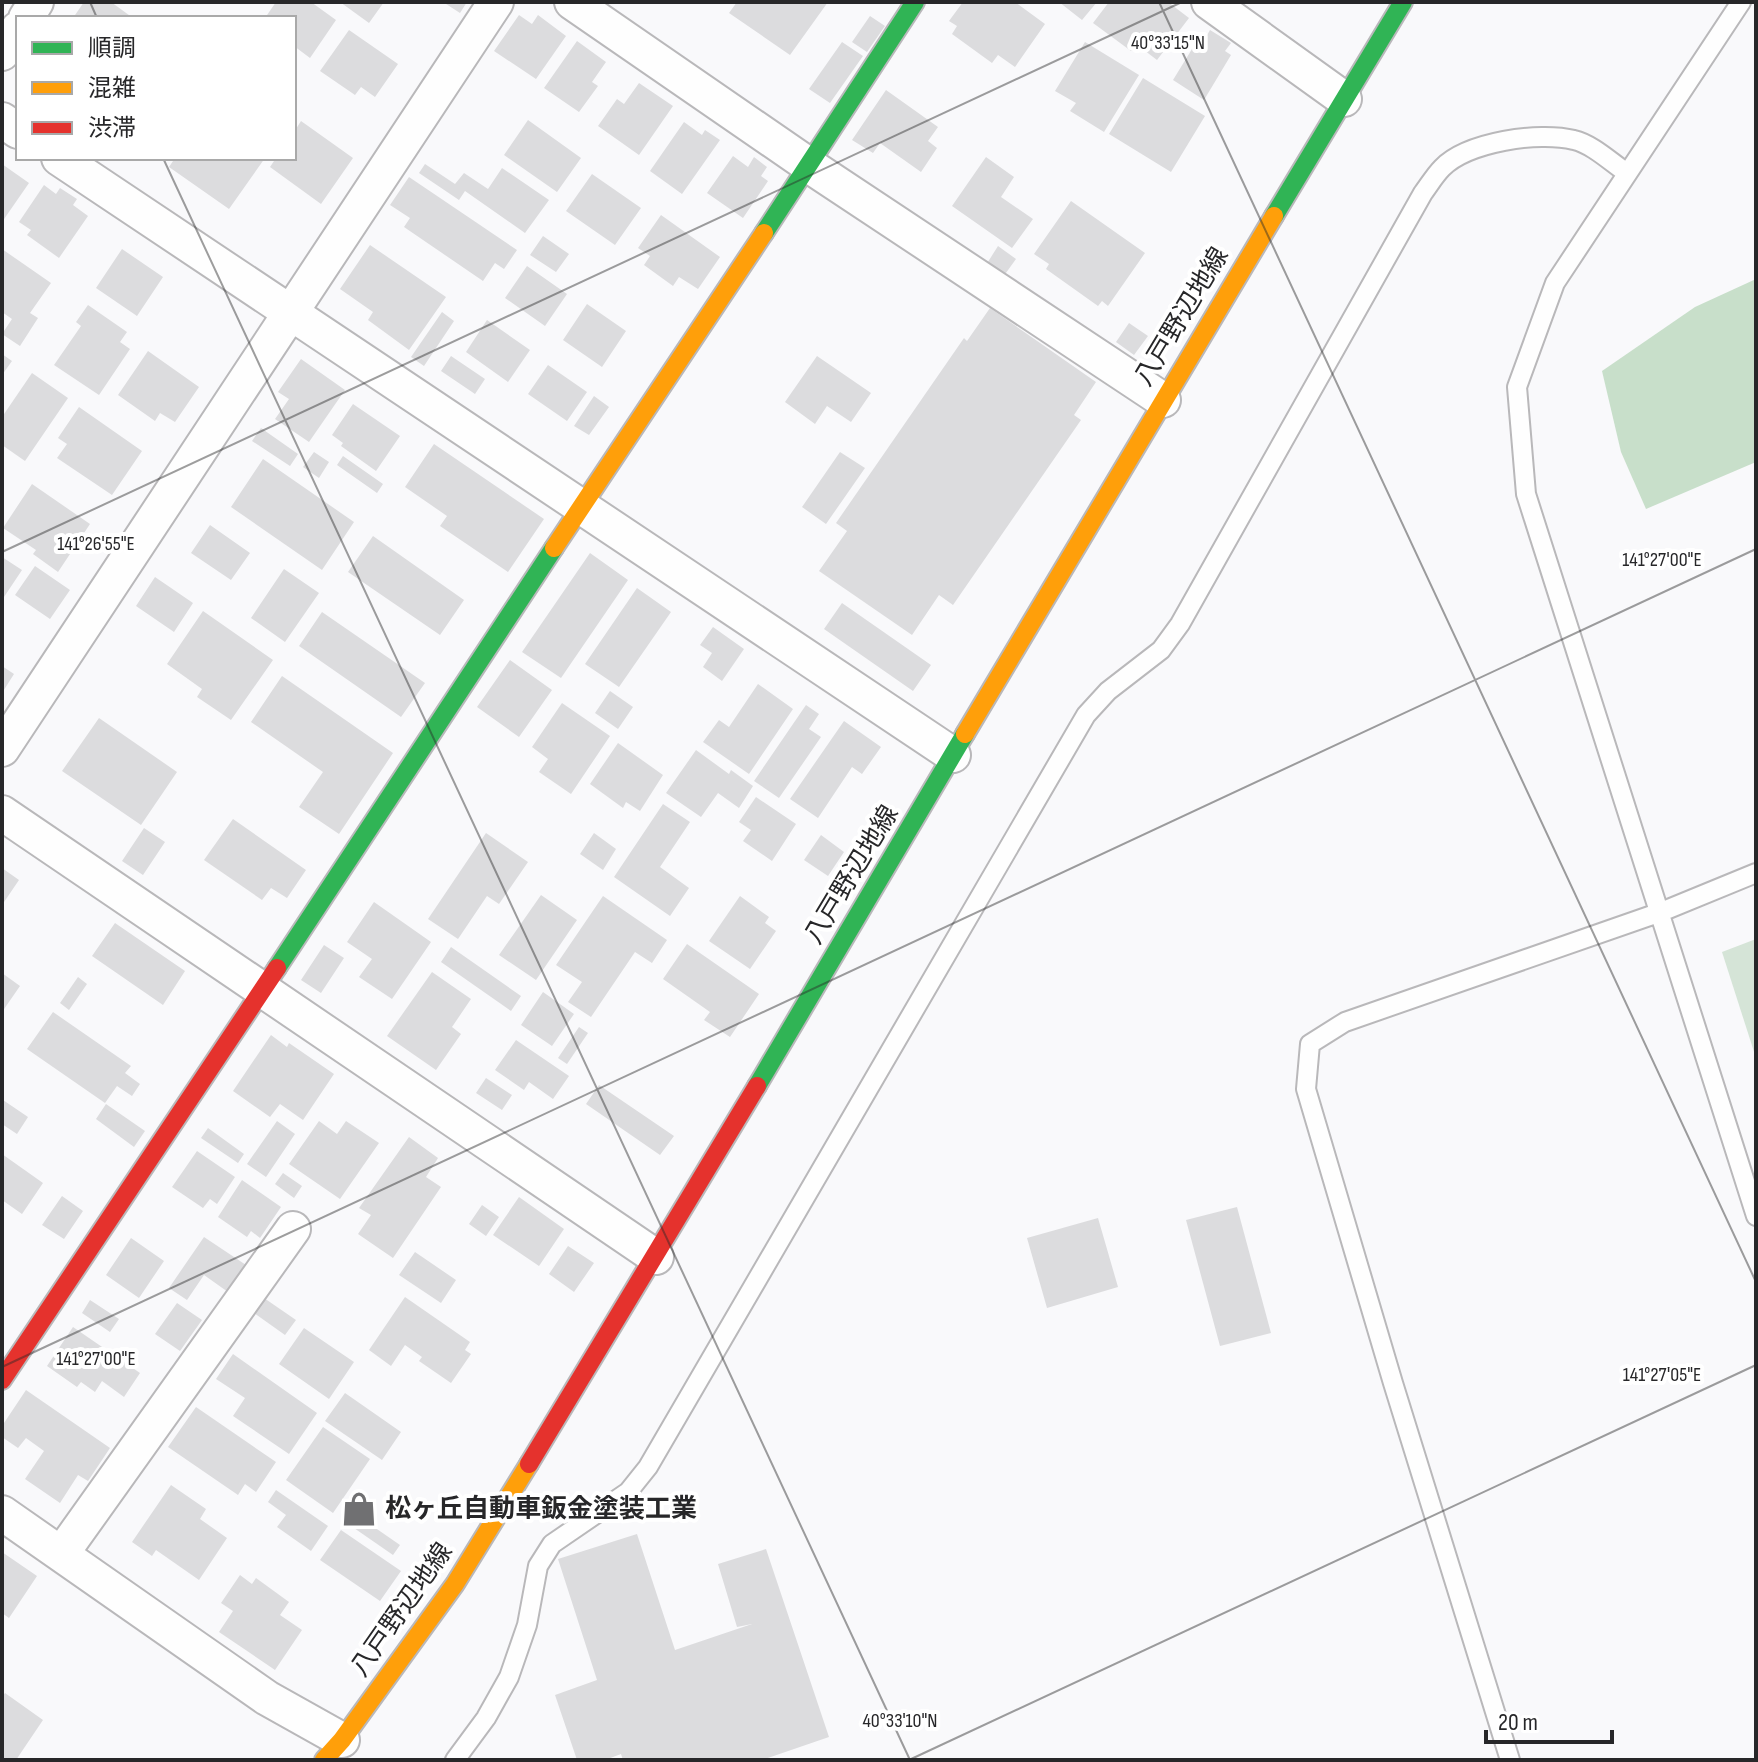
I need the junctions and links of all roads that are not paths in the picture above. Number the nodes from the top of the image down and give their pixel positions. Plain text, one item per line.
1 (496, 2) edge
2 (572, 2) edge
3 (915, 2) edge
4 (1209, 2) edge
5 (1403, 2) edge
6 (1741, 2) edge
7 (16, 32) edge
8 (2, 53) edge
9 (1344, 99) junction
10 (62, 160) edge
11 (810, 166) junction
12 (1627, 173) junction
13 (290, 310) junction
14 (1163, 400) junction
15 (582, 506) junction
16 (2, 749) edge
17 (953, 755) junction
18 (2, 813) edge
19 (1756, 873) edge
20 (1661, 912) junction
21 (264, 991) junction
22 (1756, 1216) edge
23 (293, 1229) dead end
24 (656, 1257) junction
25 (2, 1380) edge
26 (2, 1513) edge
27 (62, 1553) junction
28 (333, 1750) edge
29 (455, 1760) edge
30 (1510, 1760) edge

1 - 13 street
2 - 11 street
3 - 11 main road
4 - 9 street
5 - 9 main road, 八戸野辺地線
6 - 12 lane
7 - 8 street
9 - 14 main road, 八戸野辺地線
10 - 13 street
11 - 14 street
11 - 15 main road
12 - 20 lane
12 - 29 lane
13 - 15 street
13 - 16 street
14 - 17 main road, 八戸野辺地線
15 - 17 street
15 - 21 main road
17 - 24 main road, 八戸野辺地線
18 - 21 street
19 - 20 lane
20 - 22 lane
20 - 30 lane
21 - 24 street
21 - 25 main road
23 - 27 street
24 - 28 main road, 八戸野辺地線
26 - 27 street
27 - 28 street

